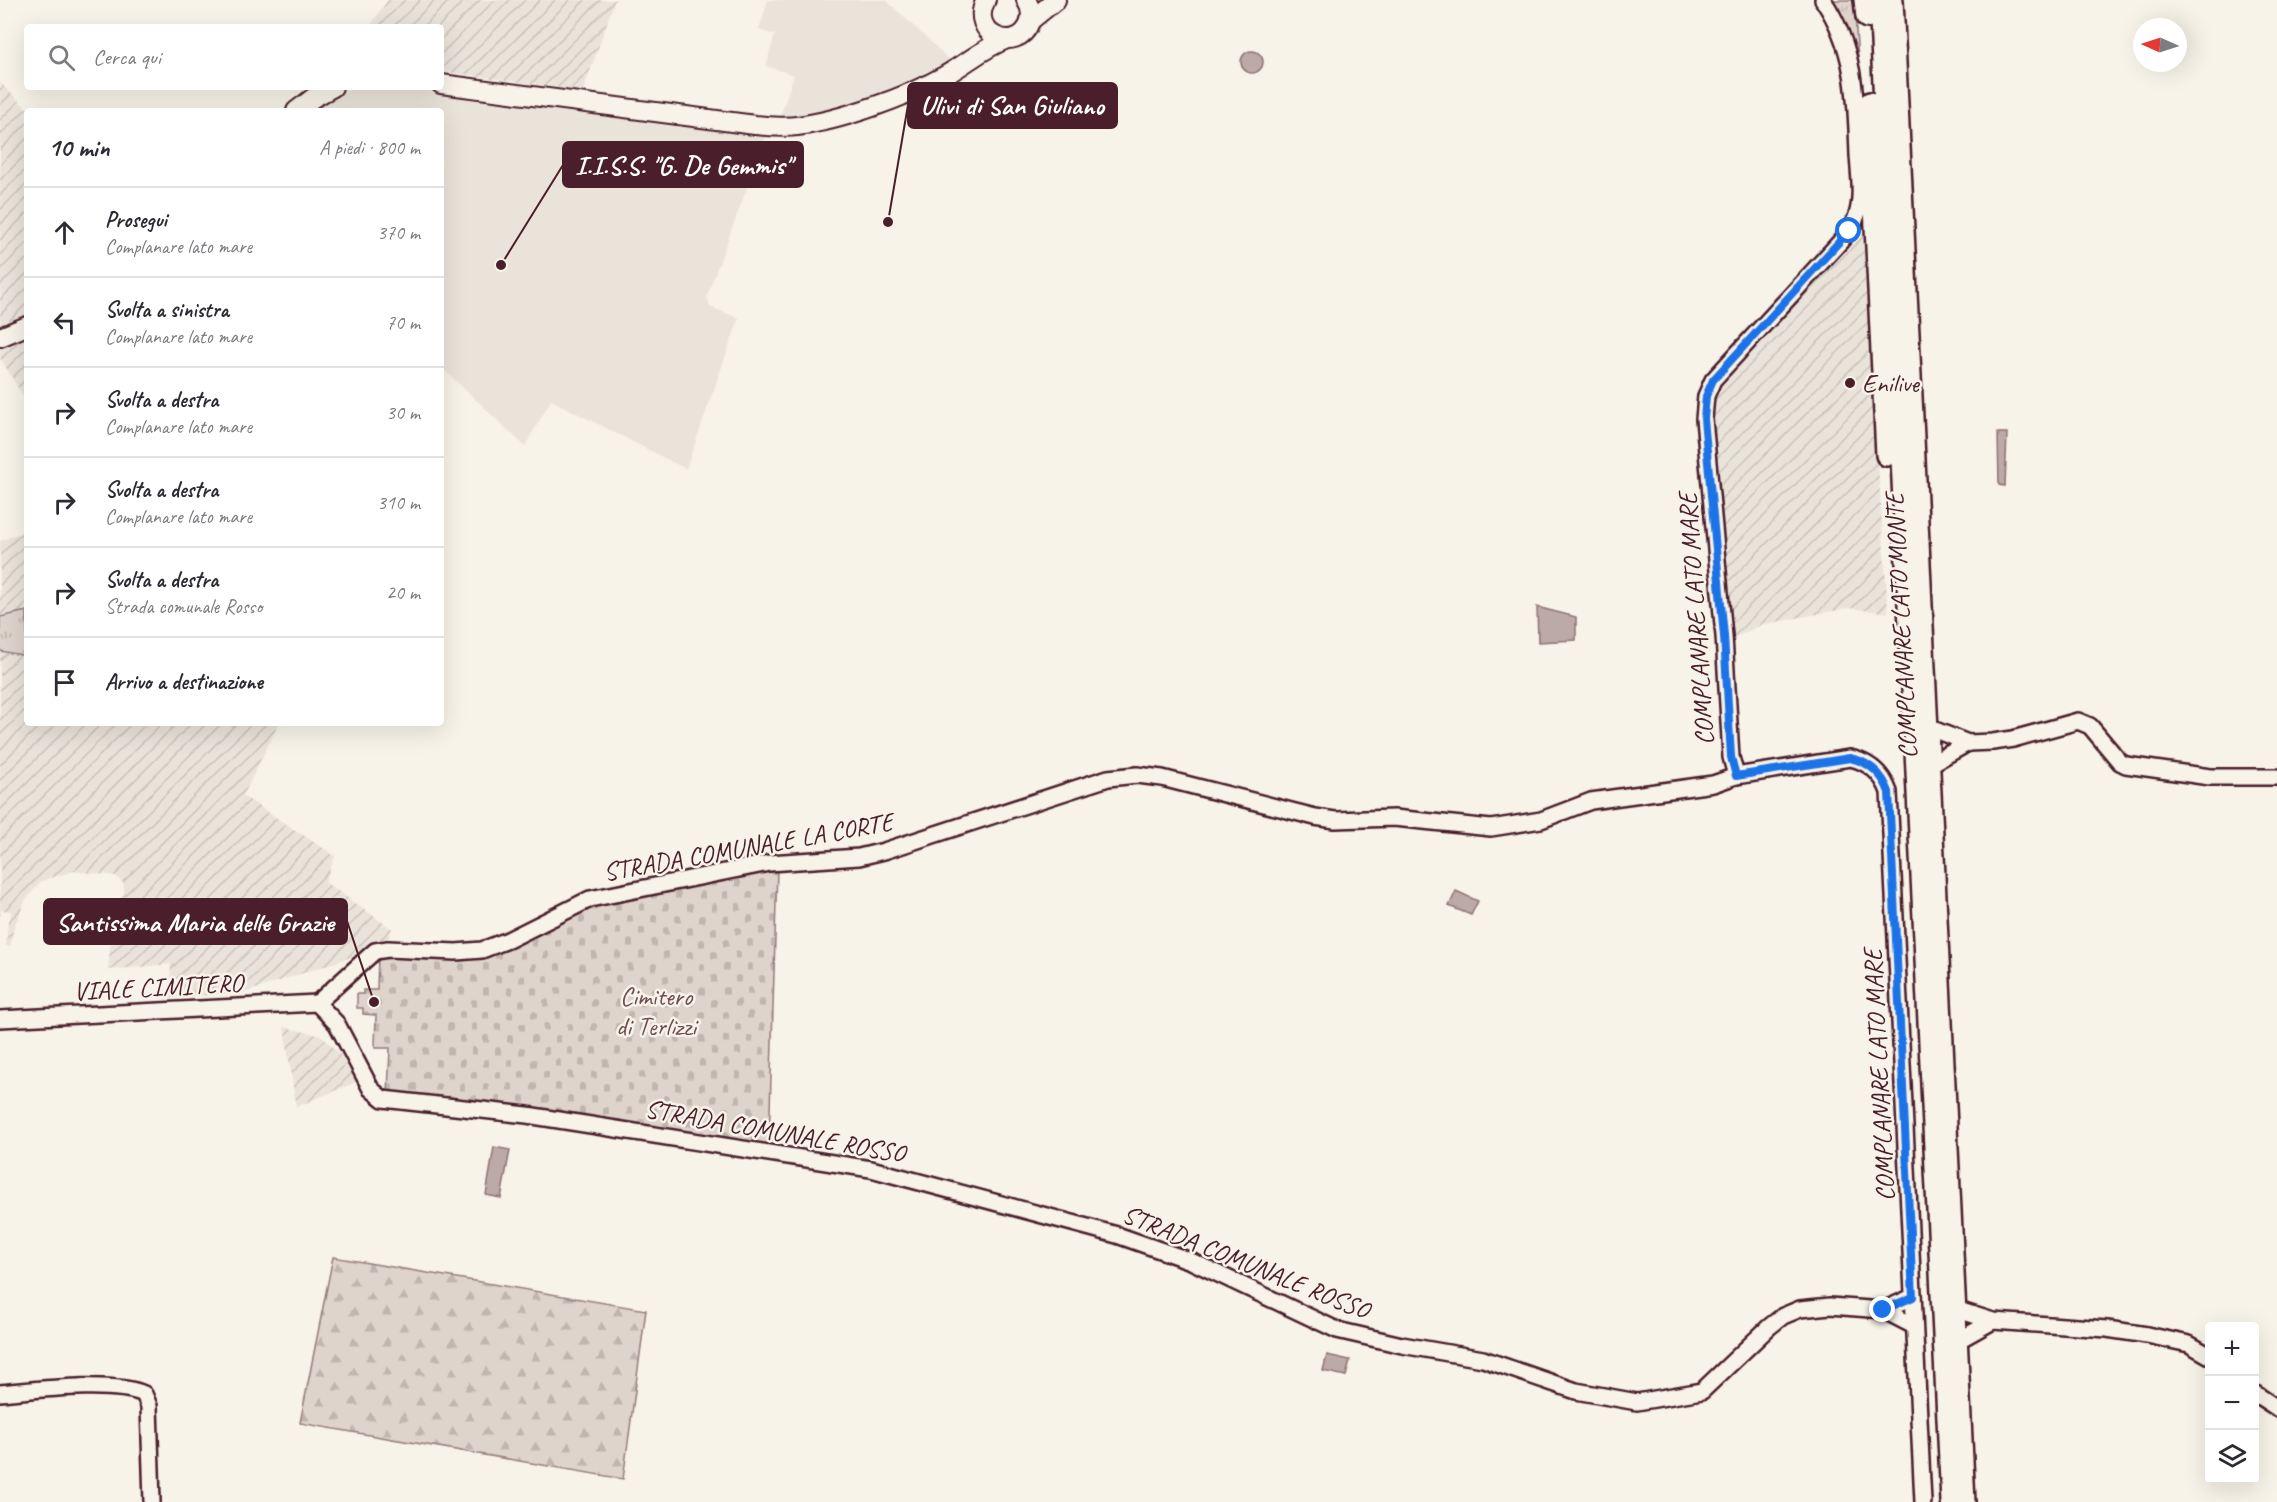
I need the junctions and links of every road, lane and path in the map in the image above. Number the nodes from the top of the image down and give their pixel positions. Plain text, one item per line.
1 (1026, 0) edge
2 (1056, 0) edge
3 (1823, 0) edge
4 (1880, 0) edge
5 (1895, 0) edge
6 (984, 1) edge
7 (1866, 6) edge
8 (1030, 21) junction
9 (983, 24) junction
10 (1007, 39) junction
11 (973, 56) junction
12 (444, 84) edge
13 (327, 90) edge
14 (300, 108) edge
15 (24, 327) edge
16 (0, 337) edge
17 (1930, 728) junction
18 (1968, 743) junction
19 (1931, 764) junction
20 (1736, 776) junction
21 (2277, 777) edge
22 (317, 1003) junction
23 (0, 1019) edge
24 (1913, 1297) junction
25 (1883, 1310) junction
26 (1958, 1311) junction
27 (1993, 1321) junction
28 (1914, 1326) junction
29 (1959, 1340) junction
30 (2205, 1353) edge
31 (0, 1393) edge
32 (2259, 1396) edge
33 (2277, 1408) edge
34 (152, 1502) edge
35 (1923, 1502) edge
36 (1937, 1502) edge
37 (1952, 1502) edge
38 (1967, 1502) edge

1 - 8 main road
2 - 8 main road
3 - 20 street, COMPLANARE LATO MARE
4 - 37 highway
5 - 17 street, COMPLANARE LATO MONTE
6 - 9 main road
7 - 36 highway
8 - 10 main road
9 - 10 main road
9 - 11 main road
10 - 11 main road
11 - 12 main road
13 - 14 main road
15 - 16 main road
17 - 18 street
17 - 19 street, COMPLANARE LATO MONTE
18 - 19 street
18 - 21 street
19 - 26 street, COMPLANARE LATO MONTE
20 - 22 street, STRADA COMUNALE LA CORTE
20 - 24 street, COMPLANARE LATO MARE
22 - 23 street, VIALE CIMITERO
22 - 25 street, STRADA COMUNALE ROSSO
24 - 25 street, STRADA COMUNALE ROSSO
24 - 28 street, COMPLANARE LATO MARE
25 - 28 street, STRADA COMUNALE ROSSO
26 - 27 street
26 - 29 street, COMPLANARE LATO MONTE
27 - 29 street
27 - 30 street
28 - 35 street, COMPLANARE LATO MARE
29 - 38 street, COMPLANARE LATO MONTE
31 - 34 street
32 - 33 street

